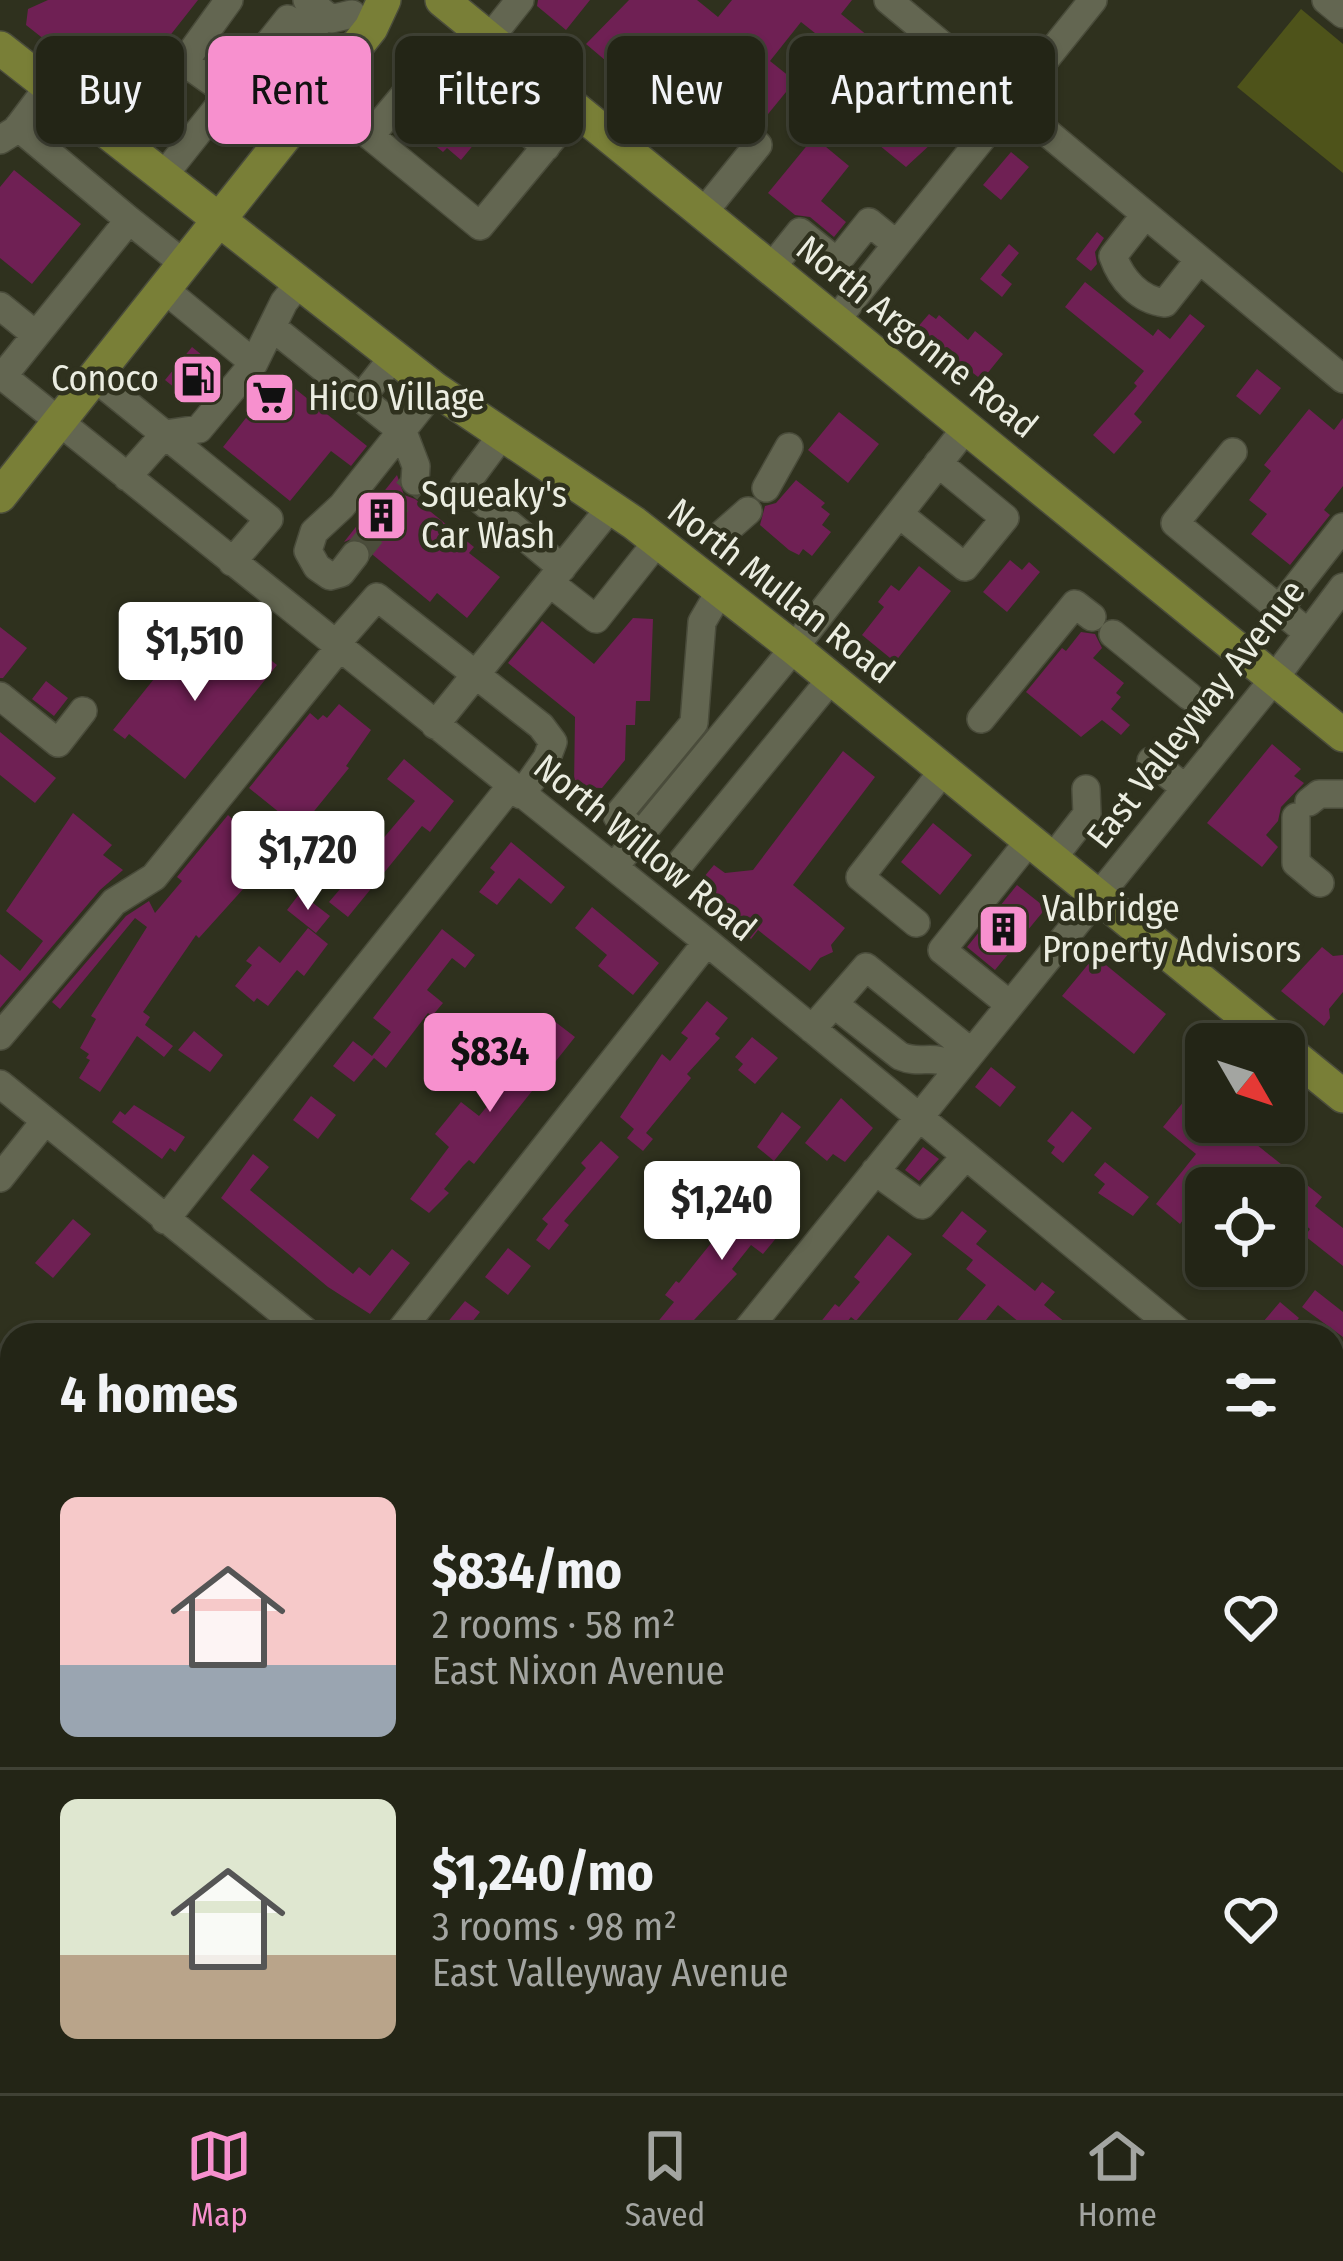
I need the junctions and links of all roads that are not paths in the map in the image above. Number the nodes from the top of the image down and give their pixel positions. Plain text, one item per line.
1 (229, 0) edge
2 (307, 0) edge
3 (408, 0) edge
4 (442, 0) edge
5 (520, 0) edge
6 (888, 0) edge
7 (1093, 0) edge
8 (1326, 0) edge
9 (364, 10) edge
10 (1343, 14) edge
11 (274, 36) edge
12 (310, 36) edge
13 (485, 36) edge
14 (491, 36) edge
15 (930, 36) edge
16 (1055, 46) edge
17 (0, 49) edge
18 (184, 62) joint
19 (36, 76) edge
20 (208, 78) edge
21 (36, 98) edge
22 (583, 116) edge
23 (208, 119) edge
24 (11, 122) edge
25 (604, 133) junction
26 (371, 135) edge
27 (371, 137) edge
28 (1055, 141) edge
29 (66, 144) edge
30 (125, 144) edge
31 (280, 144) edge
32 (548, 144) edge
33 (975, 144) edge
34 (546, 147) junction
35 (56, 157) junction
36 (164, 175) junction
37 (703, 213) junction
38 (1145, 215) junction
39 (220, 219) junction
40 (129, 220) junction
41 (896, 244) junction
42 (1199, 260) junction
43 (771, 268) junction
44 (174, 277) junction
45 (300, 282) junction
46 (0, 306) edge
47 (836, 320) junction
48 (272, 327) junction
49 (36, 335) junction
50 (394, 356) junction
51 (254, 363) junction
52 (1, 375) edge
53 (94, 377) junction
54 (1343, 379) edge
55 (435, 389) junction
56 (361, 398) junction
57 (59, 421) junction
58 (966, 428) junction
59 (165, 434) junction
60 (502, 435) junction
61 (395, 441) junction
62 (789, 448) dead end
63 (1232, 452) dead end
64 (938, 464) junction
65 (127, 477) junction
66 (415, 481) dead end
67 (0, 496) edge
68 (610, 508) junction
69 (899, 514) junction
70 (269, 519) junction
71 (1343, 526) edge
72 (314, 532) junction
73 (723, 533) dead end
74 (657, 542) junction
75 (355, 555) dead end
76 (232, 562) junction
77 (556, 575) junction
78 (1343, 586) edge
79 (720, 591) junction
80 (1279, 609) junction
81 (1308, 633) junction
82 (337, 646) junction
83 (794, 648) junction
84 (475, 674) junction
85 (831, 679) junction
86 (1274, 679) junction
87 (0, 696) edge
88 (1190, 696) dead end
89 (83, 711) dead end
90 (981, 719) dead end
91 (694, 723) junction
92 (434, 725) junction
93 (1343, 735) edge
94 (717, 742) junction
95 (1151, 760) dead end
96 (944, 771) junction
97 (1185, 788) junction
98 (1086, 789) dead end
99 (516, 790) junction
100 (1343, 794) edge
101 (640, 835) junction
102 (1040, 850) junction
103 (614, 867) junction
104 (674, 871) dead end
105 (1320, 883) dead end
106 (1097, 896) junction
107 (916, 922) dead end
108 (707, 942) junction
109 (834, 1004) junction
110 (1009, 1004) junction
111 (1253, 1023) edge
112 (812, 1029) junction
113 (0, 1036) edge
114 (964, 1061) junction
115 (1305, 1065) edge
116 (0, 1084) edge
117 (1343, 1096) edge
118 (918, 1117) junction
119 (46, 1121) junction
120 (965, 1157) junction
121 (875, 1171) junction
122 (0, 1178) edge
123 (165, 1220) junction
124 (295, 1323) edge
125 (406, 1323) edge
126 (753, 1323) edge
127 (1168, 1323) edge

1 - 18 street
2 - 9 street
3 - 9 main road
4 - 13 main road, North Argonne Road
5 - 14 street
6 - 15 street
7 - 16 street
8 - 10 street
11 - 12 street
17 - 19 main road, North Mullan Road
18 - 20 street
21 - 24 street
22 - 25 main road, North Argonne Road
23 - 36 street
24 - 35 street
25 - 37 main road, North Argonne Road
25 - 37 street
26 - 34 street
27 - 34 street
28 - 38 street
29 - 35 street
30 - 36 main road, North Mullan Road
31 - 39 main road
32 - 34 street
33 - 41 street
35 - 40 street
36 - 39 main road, North Mullan Road
37 - 43 main road, North Argonne Road
38 - 42 street
38 - 42 street
39 - 44 main road
39 - 45 main road, North Mullan Road
40 - 44 street
40 - 49 street
41 - 43 street
41 - 47 street
42 - 54 street
43 - 47 main road, North Argonne Road
44 - 51 street
44 - 53 main road
45 - 48 street
45 - 50 main road, North Mullan Road
46 - 49 street
47 - 58 main road, North Argonne Road
48 - 51 street
48 - 56 street
49 - 52 street
50 - 55 main road, North Mullan Road
50 - 56 street
51 - 59 street
52 - 57 street, North Willow Road
53 - 57 main road
53 - 59 street
55 - 60 main road, North Mullan Road
55 - 61 street
56 - 61 street
57 - 65 street, North Willow Road
57 - 67 main road
58 - 64 street
58 - 86 main road, North Argonne Road
59 - 65 street
59 - 70 street
60 - 68 main road, North Mullan Road
60 - 77 street
61 - 66 street
61 - 72 street
62 - 73 street
63 - 80 street
64 - 69 street
64 - 69 street
65 - 76 street, North Willow Road
68 - 74 main road, North Mullan Road
68 - 77 street
69 - 83 street
70 - 72 street
70 - 76 street
71 - 80 street
72 - 75 street
74 - 77 street
74 - 79 main road, North Mullan Road
76 - 82 street, North Willow Road
77 - 84 street
78 - 81 street, East Valleyway Avenue
79 - 83 main road, North Mullan Road
79 - 91 street
80 - 81 street
81 - 86 street, East Valleyway Avenue
82 - 84 street
82 - 92 street, North Willow Road
82 - 113 street
83 - 85 main road, North Mullan Road
83 - 94 street
84 - 92 street
84 - 99 street
85 - 96 main road, North Mullan Road
85 - 104 street
86 - 93 main road, North Argonne Road
86 - 97 street, East Valleyway Avenue
87 - 89 street
88 - 90 street
91 - 94 street
91 - 101 street
92 - 99 street, North Willow Road
94 - 101 street
95 - 97 street
96 - 102 main road, North Mullan Road
96 - 107 street
97 - 106 street, East Valleyway Avenue
98 - 102 street
99 - 103 street, North Willow Road
99 - 123 street
100 - 105 street
101 - 103 street
102 - 106 main road, North Mullan Road
102 - 110 street
103 - 108 street, North Willow Road
106 - 110 street, East Valleyway Avenue
106 - 111 main road, North Mullan Road
108 - 112 street, North Willow Road
108 - 125 street
109 - 112 street
109 - 114 street
109 - 114 street
110 - 114 street, East Valleyway Avenue
112 - 118 street, North Willow Road
114 - 118 street, East Valleyway Avenue
115 - 117 main road, North Mullan Road
116 - 119 street
118 - 120 street, North Willow Road
118 - 121 street, East Valleyway Avenue
119 - 122 street
119 - 123 street
120 - 121 street
120 - 127 street, North Willow Road
121 - 126 street, East Valleyway Avenue
123 - 124 street

